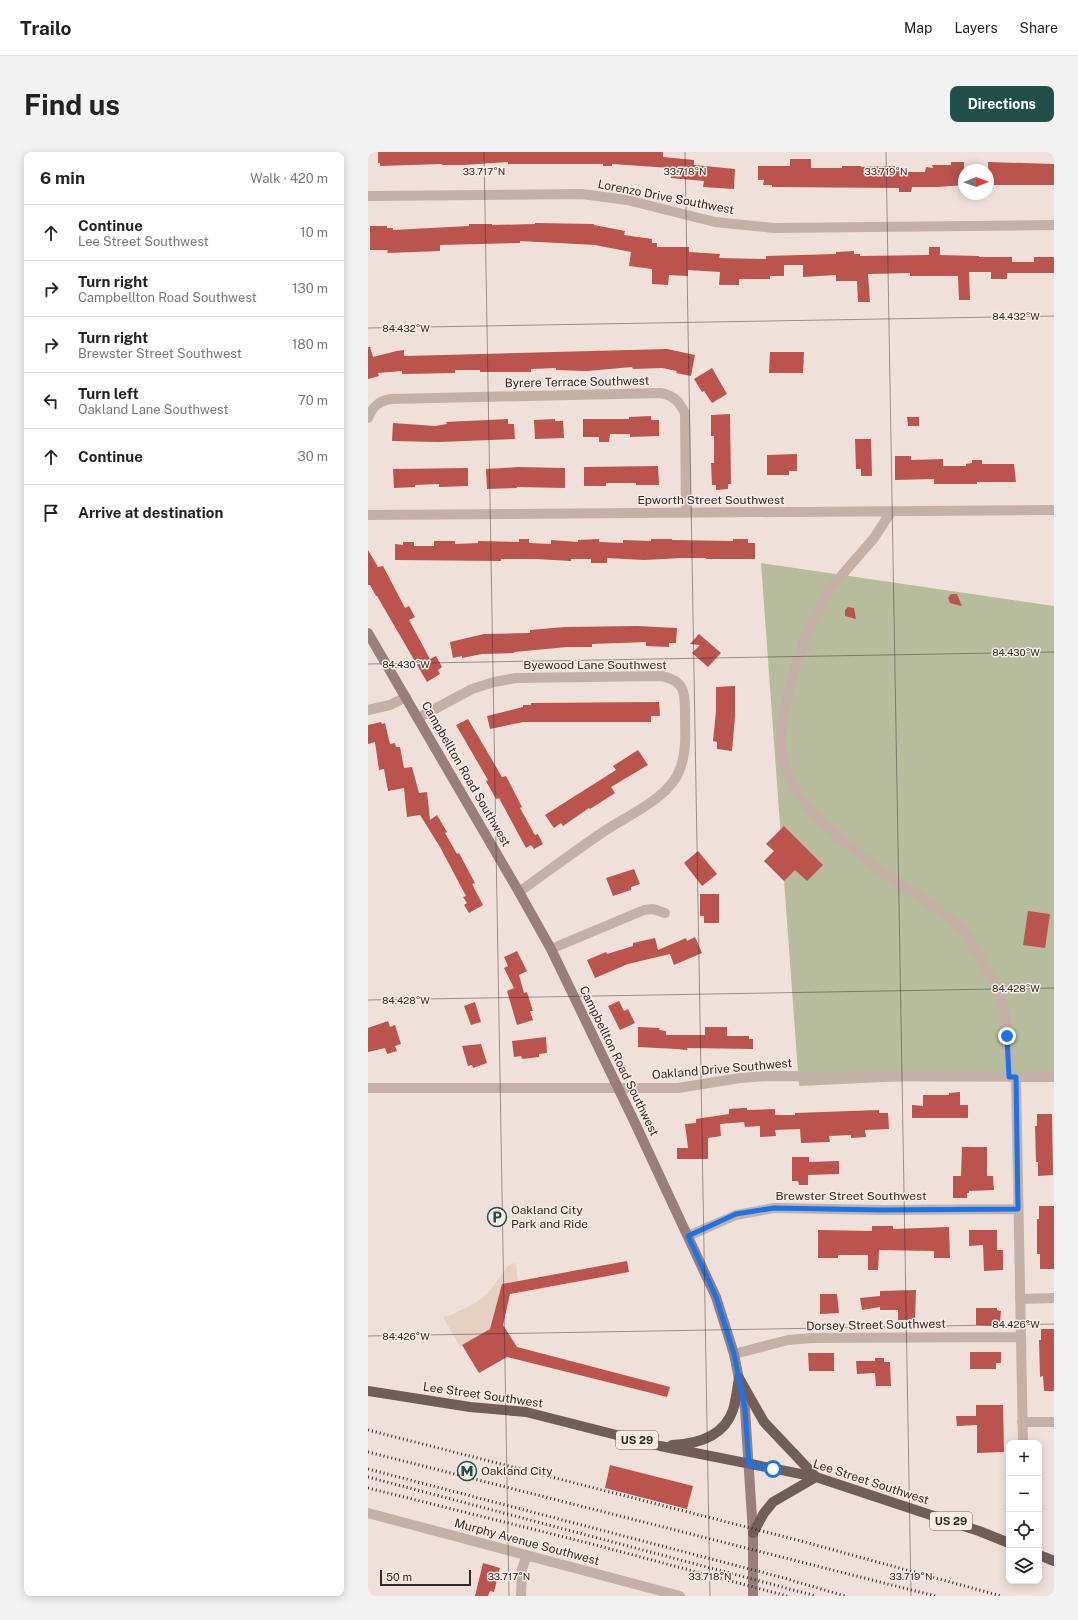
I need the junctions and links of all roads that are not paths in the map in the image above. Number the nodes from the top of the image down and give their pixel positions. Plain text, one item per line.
1 (368, 196) edge
2 (1054, 225) edge
3 (368, 418) edge
4 (1054, 510) edge
5 (890, 512) junction
6 (686, 513) junction
7 (368, 515) edge
8 (368, 633) edge
9 (406, 697) junction
10 (368, 710) edge
11 (418, 718) junction
12 (519, 892) junction
13 (665, 913) dead end
14 (551, 949) junction
15 (1054, 1076) edge
16 (1012, 1077) junction
17 (368, 1088) edge
18 (618, 1089) junction
19 (1018, 1209) junction
20 (688, 1236) junction
21 (1054, 1298) edge
22 (1020, 1299) junction
23 (1020, 1337) junction
24 (734, 1354) junction
25 (739, 1378) junction
26 (368, 1391) edge
27 (1022, 1422) junction
28 (1054, 1422) edge
29 (1023, 1440) edge
30 (660, 1446) junction
31 (749, 1465) junction
32 (816, 1477) junction
33 (368, 1512) edge
34 (753, 1533) junction
35 (1006, 1542) edge
36 (527, 1555) junction
37 (1042, 1556) edge
38 (1054, 1561) edge
39 (521, 1596) edge
40 (680, 1596) edge
41 (753, 1596) edge

1 - 2 street, Lorenzo Drive Southwest
3 - 6 street, Byrere Terrace Southwest
4 - 5 street, Epworth Street Southwest
5 - 6 street, Epworth Street Southwest
5 - 16 street
6 - 7 street, Epworth Street Southwest
8 - 9 main road, Campbellton Road Southwest
9 - 10 street
9 - 11 main road, Campbellton Road Southwest
11 - 12 main road, Campbellton Road Southwest
11 - 12 street, Byewood Lane Southwest
12 - 14 main road, Campbellton Road Southwest
13 - 14 street
14 - 18 main road, Campbellton Road Southwest
15 - 16 street, Oakland Drive Southwest
16 - 18 street, Oakland Drive Southwest
16 - 19 street
17 - 18 street, Oakland Drive Southwest
18 - 20 main road, Campbellton Road Southwest
19 - 20 street, Brewster Street Southwest
19 - 22 street
20 - 24 main road, Campbellton Road Southwest
21 - 22 street
22 - 23 street
23 - 24 street, Dorsey Street Southwest
23 - 27 street
24 - 25 main road, Campbellton Road Southwest
25 - 30 main road
25 - 31 main road, Campbellton Road Southwest
25 - 32 main road
26 - 30 main road, Lee Street Southwest / US 29
27 - 28 street
27 - 29 street
30 - 31 main road, Lee Street Southwest / US 29
31 - 32 main road, Lee Street Southwest / US 29
31 - 34 main road, Campbellton Road Southwest
32 - 34 main road
32 - 35 main road, Lee Street Southwest / US 29
33 - 36 street, Murphy Avenue Southwest
34 - 41 main road, Campbellton Road Southwest
36 - 39 street
36 - 40 street, Murphy Avenue Southwest
37 - 38 main road

